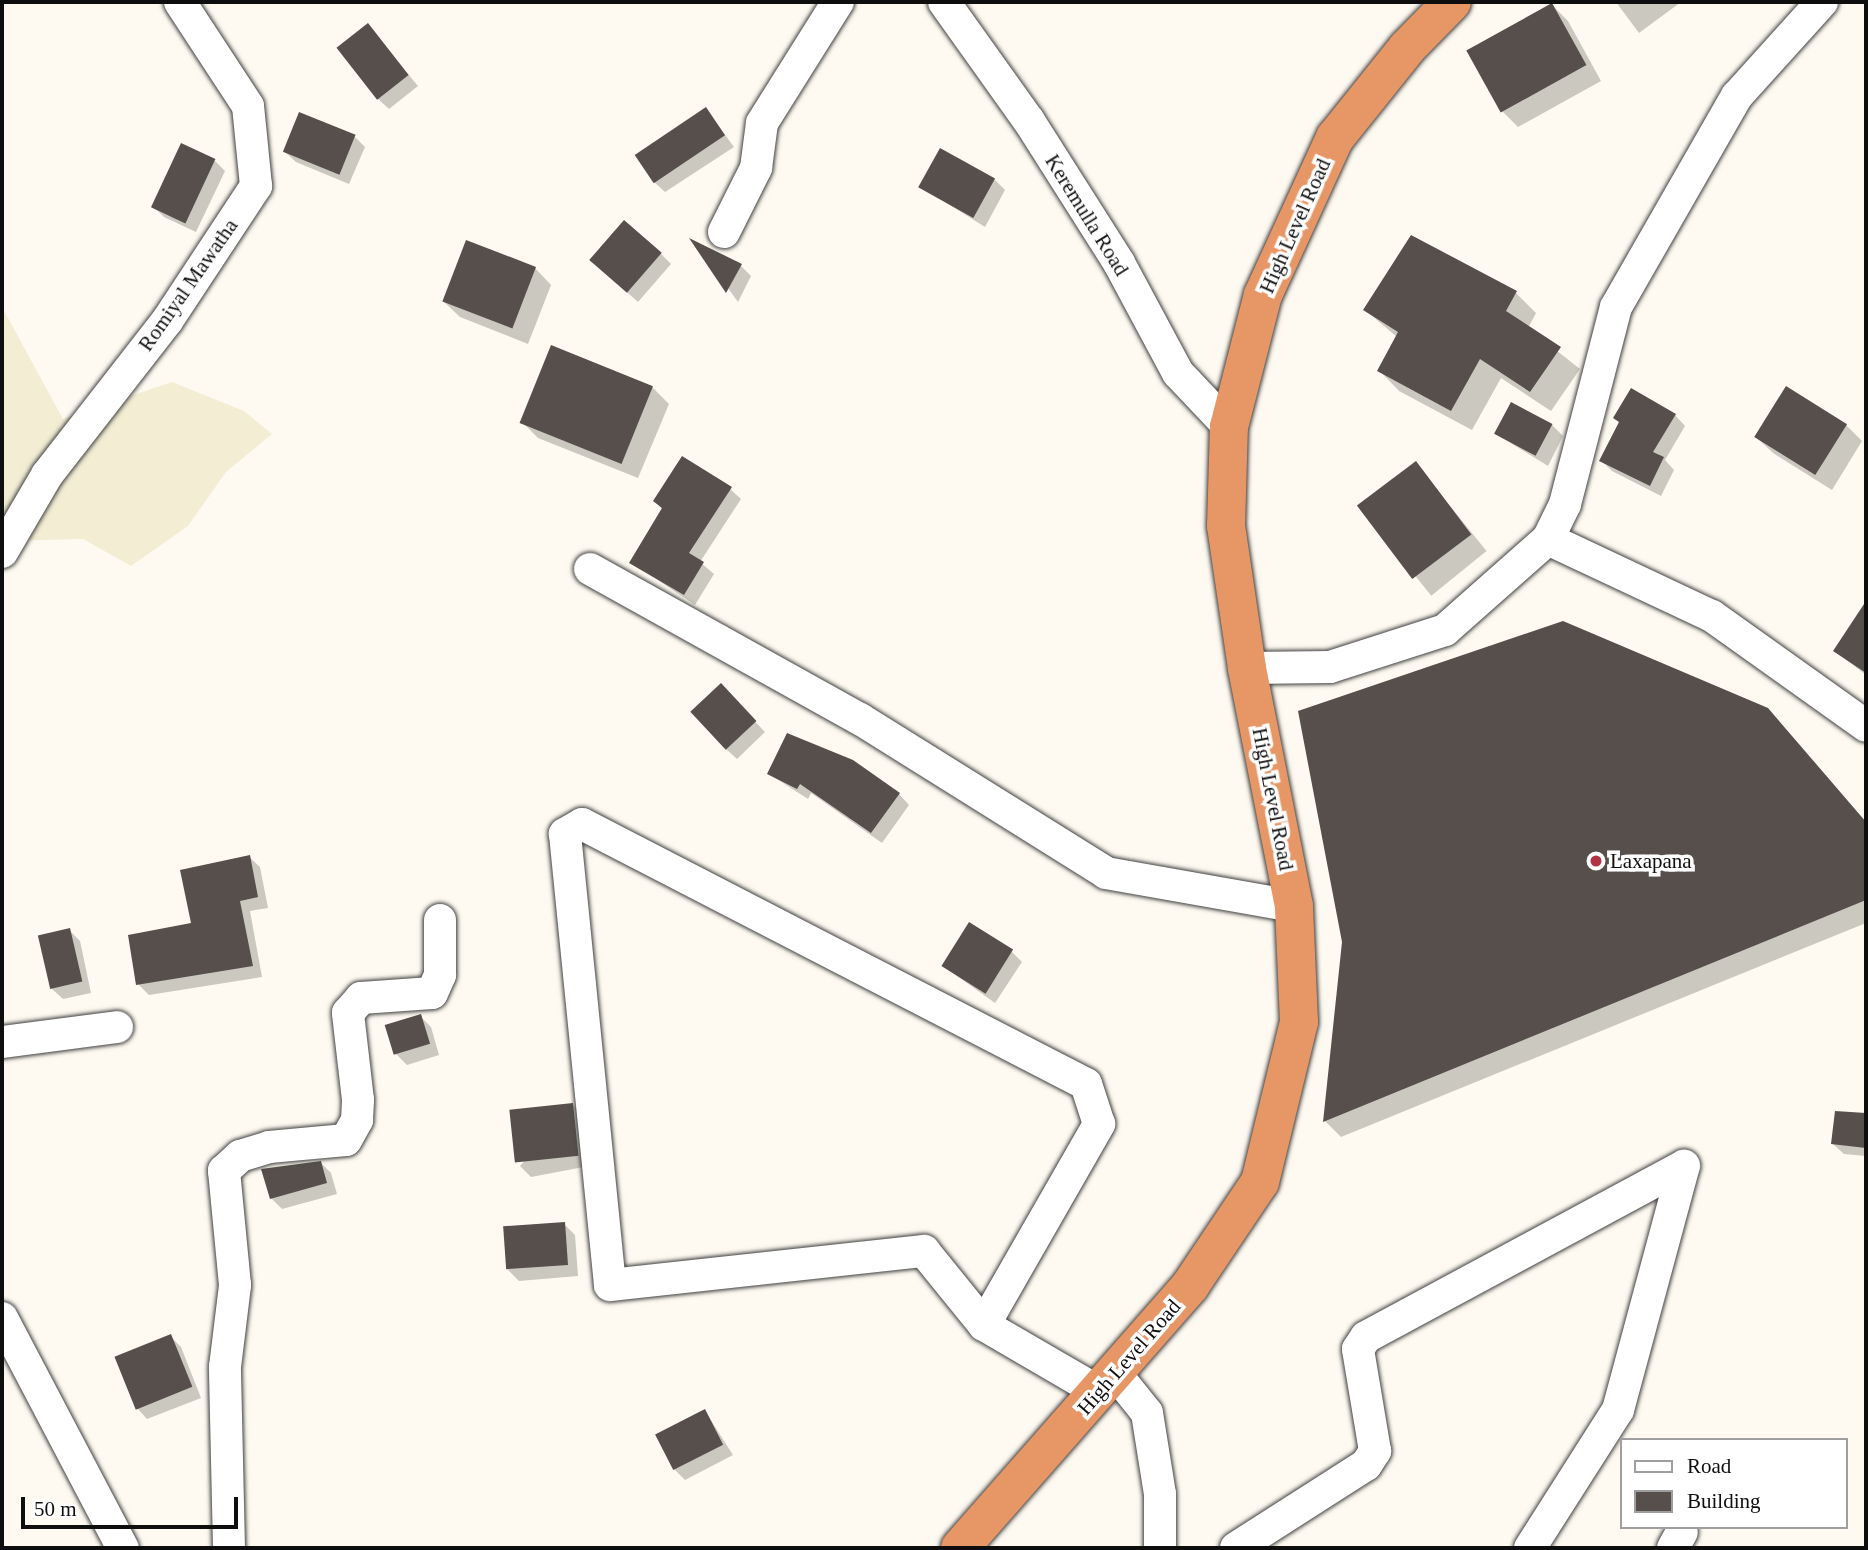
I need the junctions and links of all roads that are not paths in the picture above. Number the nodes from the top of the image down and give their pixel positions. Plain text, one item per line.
1 (180, 2) edge
2 (838, 2) edge
3 (944, 2) edge
4 (1452, 2) edge
5 (1822, 2) edge
6 (724, 232) dead end
7 (1229, 427) junction
8 (1548, 539) junction
9 (2, 552) edge
10 (590, 569) dead end
11 (1247, 668) junction
12 (1866, 726) edge
13 (1294, 906) junction
14 (440, 920) dead end
15 (117, 1027) dead end
16 (2, 1042) edge
17 (2, 1318) edge
18 (984, 1325) junction
19 (1107, 1382) junction
20 (124, 1548) edge
21 (229, 1548) edge
22 (960, 1548) edge
23 (1160, 1548) edge
24 (1236, 1548) edge
25 (1530, 1548) edge

1 - 9 street, Romiyal Mawatha
2 - 6 street
3 - 7 street, Keremulla Road
4 - 7 highway, High Level Road
5 - 8 street
7 - 11 highway, High Level Road
8 - 11 street
8 - 12 street
10 - 13 street
11 - 13 highway, High Level Road
13 - 19 highway, High Level Road
14 - 21 street
15 - 16 street
17 - 20 street
18 - 18 street
18 - 19 street
19 - 22 highway, High Level Road
19 - 23 street
24 - 25 street

